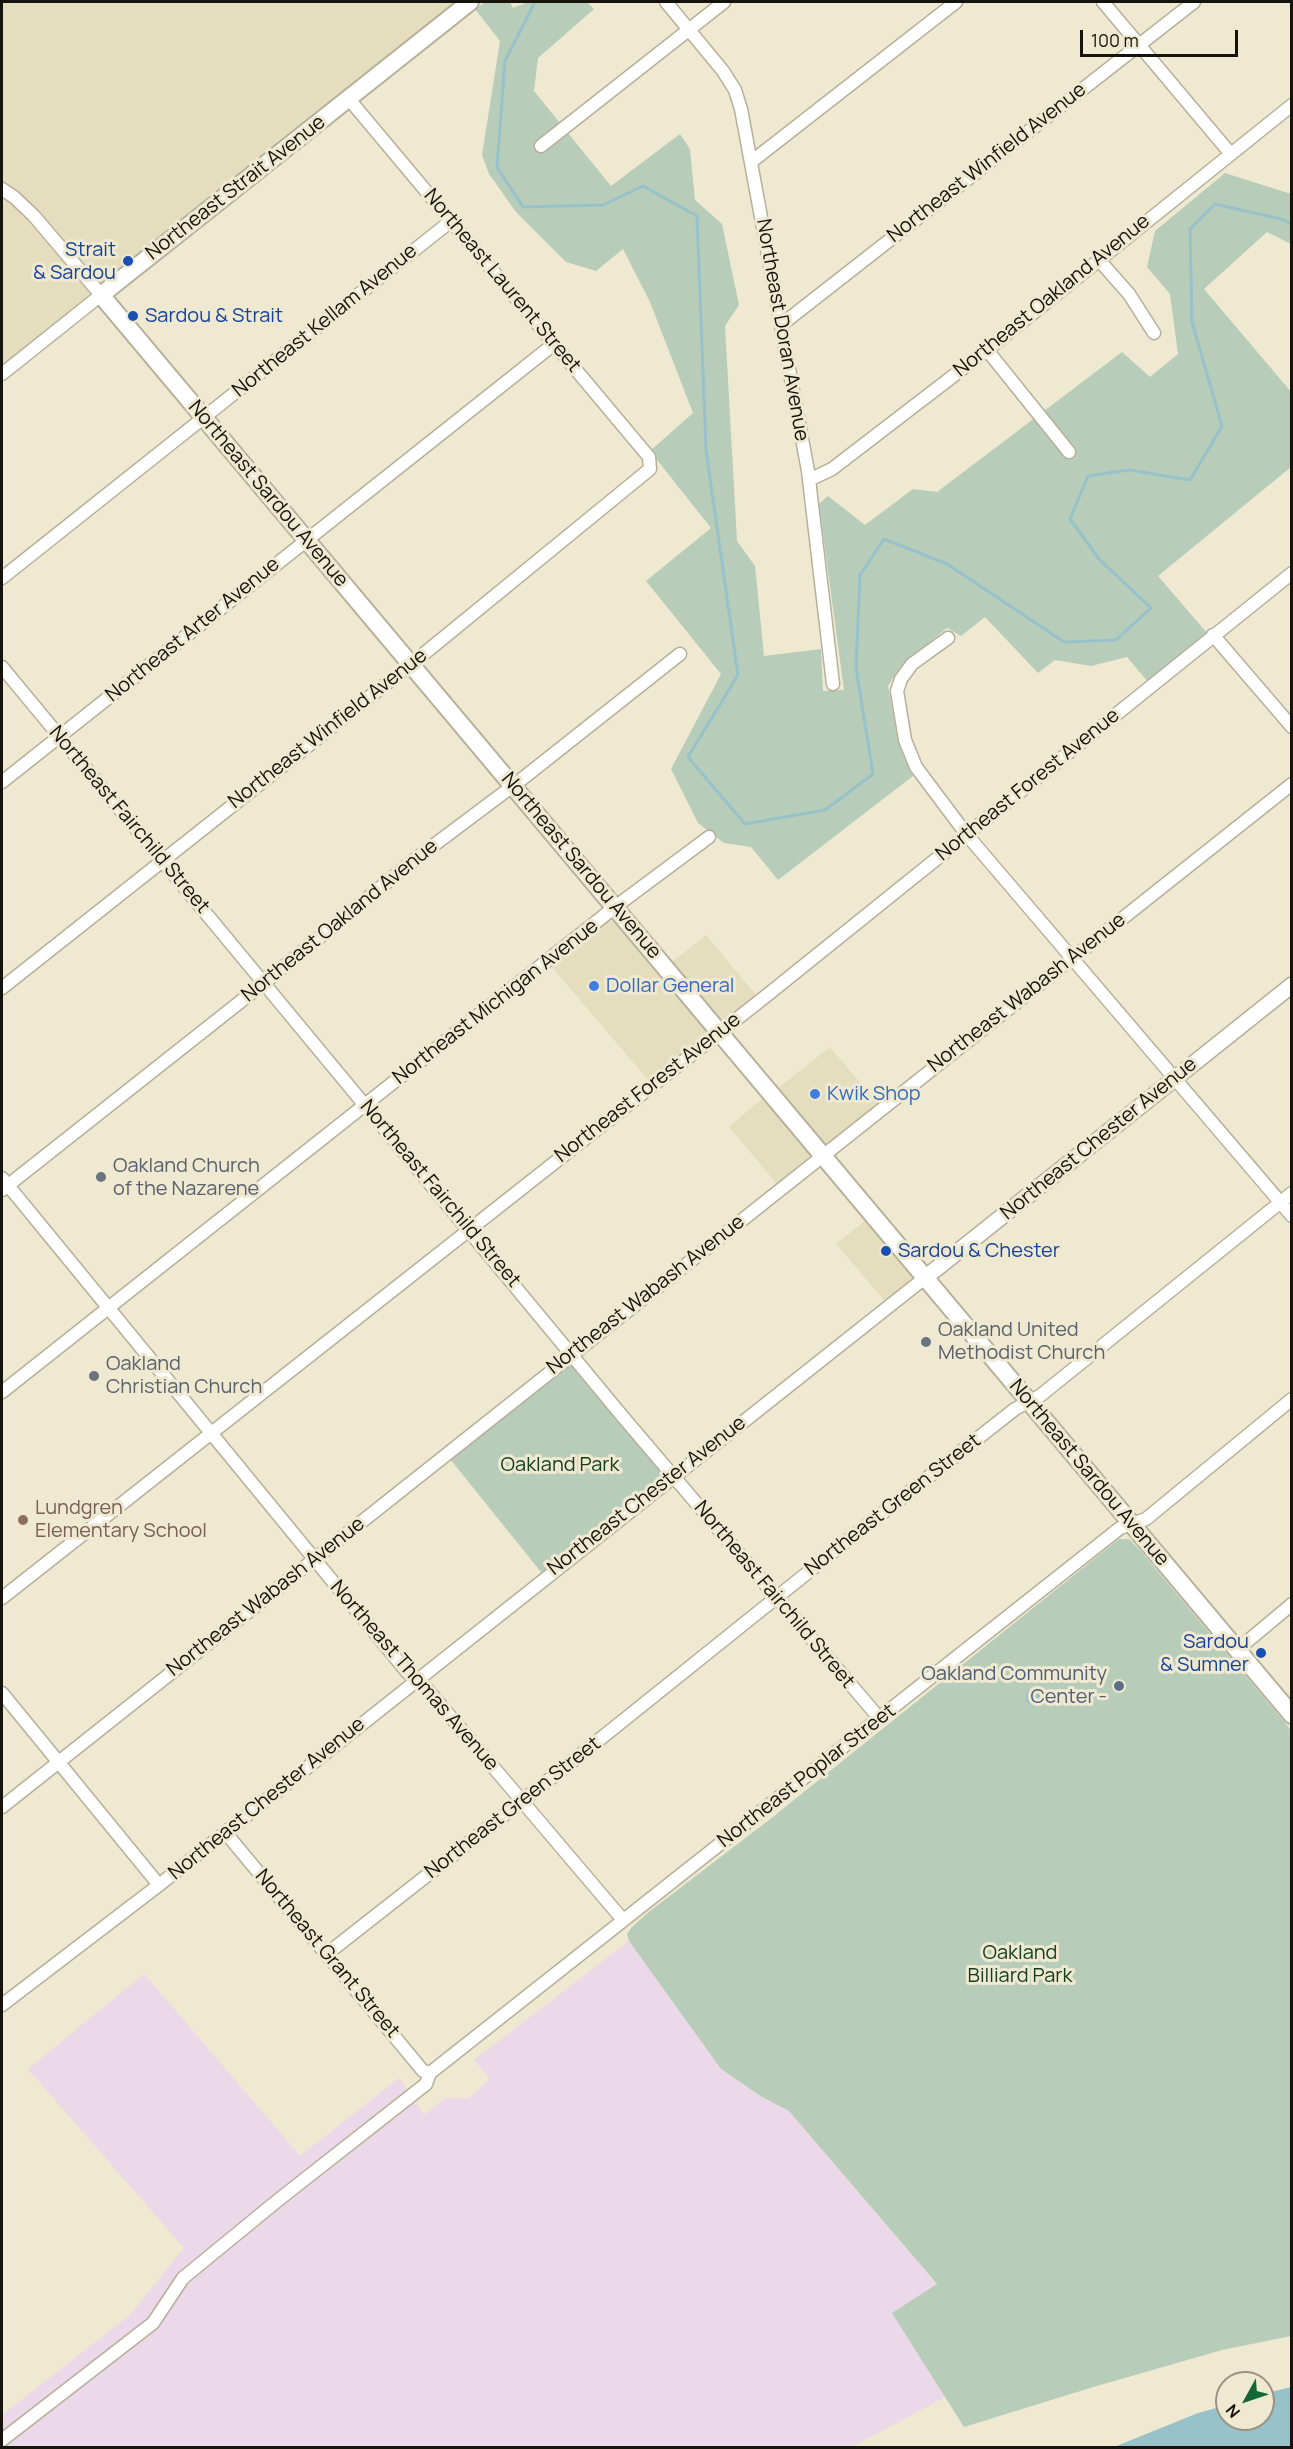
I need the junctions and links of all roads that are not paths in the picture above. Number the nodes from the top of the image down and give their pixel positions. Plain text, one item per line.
1 (470, 2) edge
2 (666, 2) edge
3 (724, 2) edge
4 (956, 2) edge
5 (1103, 2) edge
6 (1194, 2) edge
7 (689, 30) junction
8 (1139, 44) junction
9 (348, 98) junction
10 (1292, 105) edge
11 (541, 147) dead end
12 (1230, 153) junction
13 (751, 162) junction
14 (2, 189) edge
15 (451, 221) junction
16 (1099, 261) junction
17 (101, 295) junction
18 (781, 325) junction
19 (1154, 333) dead end
20 (554, 344) junction
21 (987, 350) junction
22 (2, 374) edge
23 (204, 417) junction
24 (1069, 452) dead end
25 (651, 466) joint
26 (809, 480) junction
27 (306, 539) junction
28 (1292, 573) edge
29 (2, 578) edge
30 (1213, 634) junction
31 (948, 638) dead end
32 (680, 654) dead end
33 (411, 664) junction
34 (2, 667) edge
35 (834, 684) dead end
36 (1292, 727) edge
37 (59, 737) junction
38 (2, 782) edge
39 (1292, 784) edge
40 (513, 786) junction
41 (967, 835) junction
42 (709, 837) dead end
43 (162, 860) junction
44 (615, 907) junction
45 (1072, 956) junction
46 (264, 983) junction
47 (1292, 986) edge
48 (2, 988) edge
49 (720, 1032) junction
50 (1175, 1078) junction
51 (365, 1105) junction
52 (823, 1155) junction
53 (4, 1185) edge
54 (1292, 1193) edge
55 (1280, 1202) junction
56 (1292, 1216) edge
57 (469, 1229) junction
58 (926, 1277) junction
59 (108, 1308) junction
60 (572, 1354) junction
61 (2, 1392) edge
62 (1292, 1399) edge
63 (1029, 1401) junction
64 (210, 1433) junction
65 (673, 1476) junction
66 (1132, 1524) junction
67 (314, 1559) junction
68 (777, 1597) junction
69 (2, 1598) edge
70 (1292, 1604) edge
71 (1237, 1650) junction
72 (416, 1680) junction
73 (2, 1693) edge
74 (1292, 1715) edge
75 (880, 1719) junction
76 (58, 1762) junction
77 (522, 1801) junction
78 (2, 1807) edge
79 (225, 1832) junction
80 (159, 1885) junction
81 (623, 1920) junction
82 (328, 1953) junction
83 (2, 2005) edge
84 (430, 2073) junction
85 (2, 2439) edge

1 - 9 main road, Northeast Strait Avenue
2 - 7 street, Northeast Doran Avenue
3 - 7 street
4 - 13 street
5 - 8 street
6 - 8 street, Northeast Winfield Avenue
7 - 11 street
7 - 13 street, Northeast Doran Avenue
8 - 12 street
8 - 18 street, Northeast Winfield Avenue
9 - 15 street, Northeast Laurent Street
9 - 17 main road, Northeast Strait Avenue
10 - 12 street, Northeast Oakland Avenue
12 - 16 street, Northeast Oakland Avenue
13 - 18 street, Northeast Doran Avenue
14 - 17 street, Northeast Sardou Avenue
15 - 20 street, Northeast Laurent Street
15 - 23 street, Northeast Kellam Avenue
16 - 19 street
16 - 21 street, Northeast Oakland Avenue
17 - 22 street, Northeast Strait Avenue
17 - 23 main road, Northeast Sardou Avenue
18 - 26 street, Northeast Doran Avenue
20 - 25 street, Northeast Laurent Street
20 - 27 street, Northeast Arter Avenue
21 - 24 street
21 - 26 street, Northeast Oakland Avenue
23 - 27 main road, Northeast Sardou Avenue
23 - 29 street, Northeast Kellam Avenue
25 - 33 street, Northeast Winfield Avenue
26 - 35 street, Northeast Doran Avenue
27 - 33 main road, Northeast Sardou Avenue
27 - 37 street, Northeast Arter Avenue
28 - 30 street, Northeast Forest Avenue
30 - 36 street
30 - 41 street, Northeast Forest Avenue
31 - 41 street
32 - 40 street, Northeast Oakland Avenue
33 - 40 main road, Northeast Sardou Avenue
33 - 43 street, Northeast Winfield Avenue
34 - 37 street, Northeast Fairchild Street
37 - 38 street, Northeast Arter Avenue
37 - 43 street, Northeast Fairchild Street
39 - 45 street, Northeast Wabash Avenue
40 - 44 main road, Northeast Sardou Avenue
40 - 46 street, Northeast Oakland Avenue
41 - 45 street
41 - 49 street, Northeast Forest Avenue
42 - 44 street, Northeast Michigan Avenue
43 - 46 street, Northeast Fairchild Street
43 - 48 street, Northeast Winfield Avenue
44 - 49 main road, Northeast Sardou Avenue
44 - 51 street, Northeast Michigan Avenue
45 - 50 street
45 - 52 street, Northeast Wabash Avenue
46 - 51 street, Northeast Fairchild Street
46 - 53 street, Northeast Oakland Avenue
47 - 50 street, Northeast Chester Avenue
49 - 52 main road, Northeast Sardou Avenue
49 - 57 street, Northeast Forest Avenue
50 - 55 street
50 - 58 street, Northeast Chester Avenue
51 - 57 street, Northeast Fairchild Street
51 - 59 street, Northeast Michigan Avenue
52 - 58 main road, Northeast Sardou Avenue
52 - 60 street, Northeast Wabash Avenue
53 - 59 street, Northeast Thomas Avenue
54 - 55 street, Northeast Green Street
55 - 56 street
55 - 63 street, Northeast Green Street
57 - 60 street, Northeast Fairchild Street
57 - 64 street, Northeast Forest Avenue
58 - 63 main road, Northeast Sardou Avenue
58 - 65 street, Northeast Chester Avenue
59 - 61 street, Northeast Michigan Avenue
59 - 64 street, Northeast Thomas Avenue
60 - 65 street, Northeast Fairchild Street
60 - 67 street, Northeast Wabash Avenue
62 - 66 street, Northeast Poplar Street
63 - 66 main road, Northeast Sardou Avenue
63 - 68 street, Northeast Green Street
64 - 67 street, Northeast Thomas Avenue
64 - 69 street, Northeast Forest Avenue
65 - 68 street, Northeast Fairchild Street
65 - 72 street, Northeast Chester Avenue
66 - 71 main road, Northeast Sardou Avenue
66 - 75 street, Northeast Poplar Street
67 - 72 street, Northeast Thomas Avenue
67 - 76 street, Northeast Wabash Avenue
68 - 75 street, Northeast Fairchild Street
68 - 77 street, Northeast Green Street
70 - 71 street
71 - 74 main road, Northeast Sardou Avenue
72 - 77 street, Northeast Thomas Avenue
72 - 79 street, Northeast Chester Avenue
73 - 76 street
75 - 81 street, Northeast Poplar Street
76 - 78 street, Northeast Wabash Avenue
76 - 80 street
77 - 81 street, Northeast Thomas Avenue
77 - 82 street, Northeast Green Street
79 - 80 street, Northeast Chester Avenue
79 - 82 street, Northeast Grant Street
80 - 83 street, Northeast Chester Avenue
81 - 84 street, Northeast Poplar Street
82 - 84 street, Northeast Grant Street
84 - 85 street, Northeast Poplar Street

